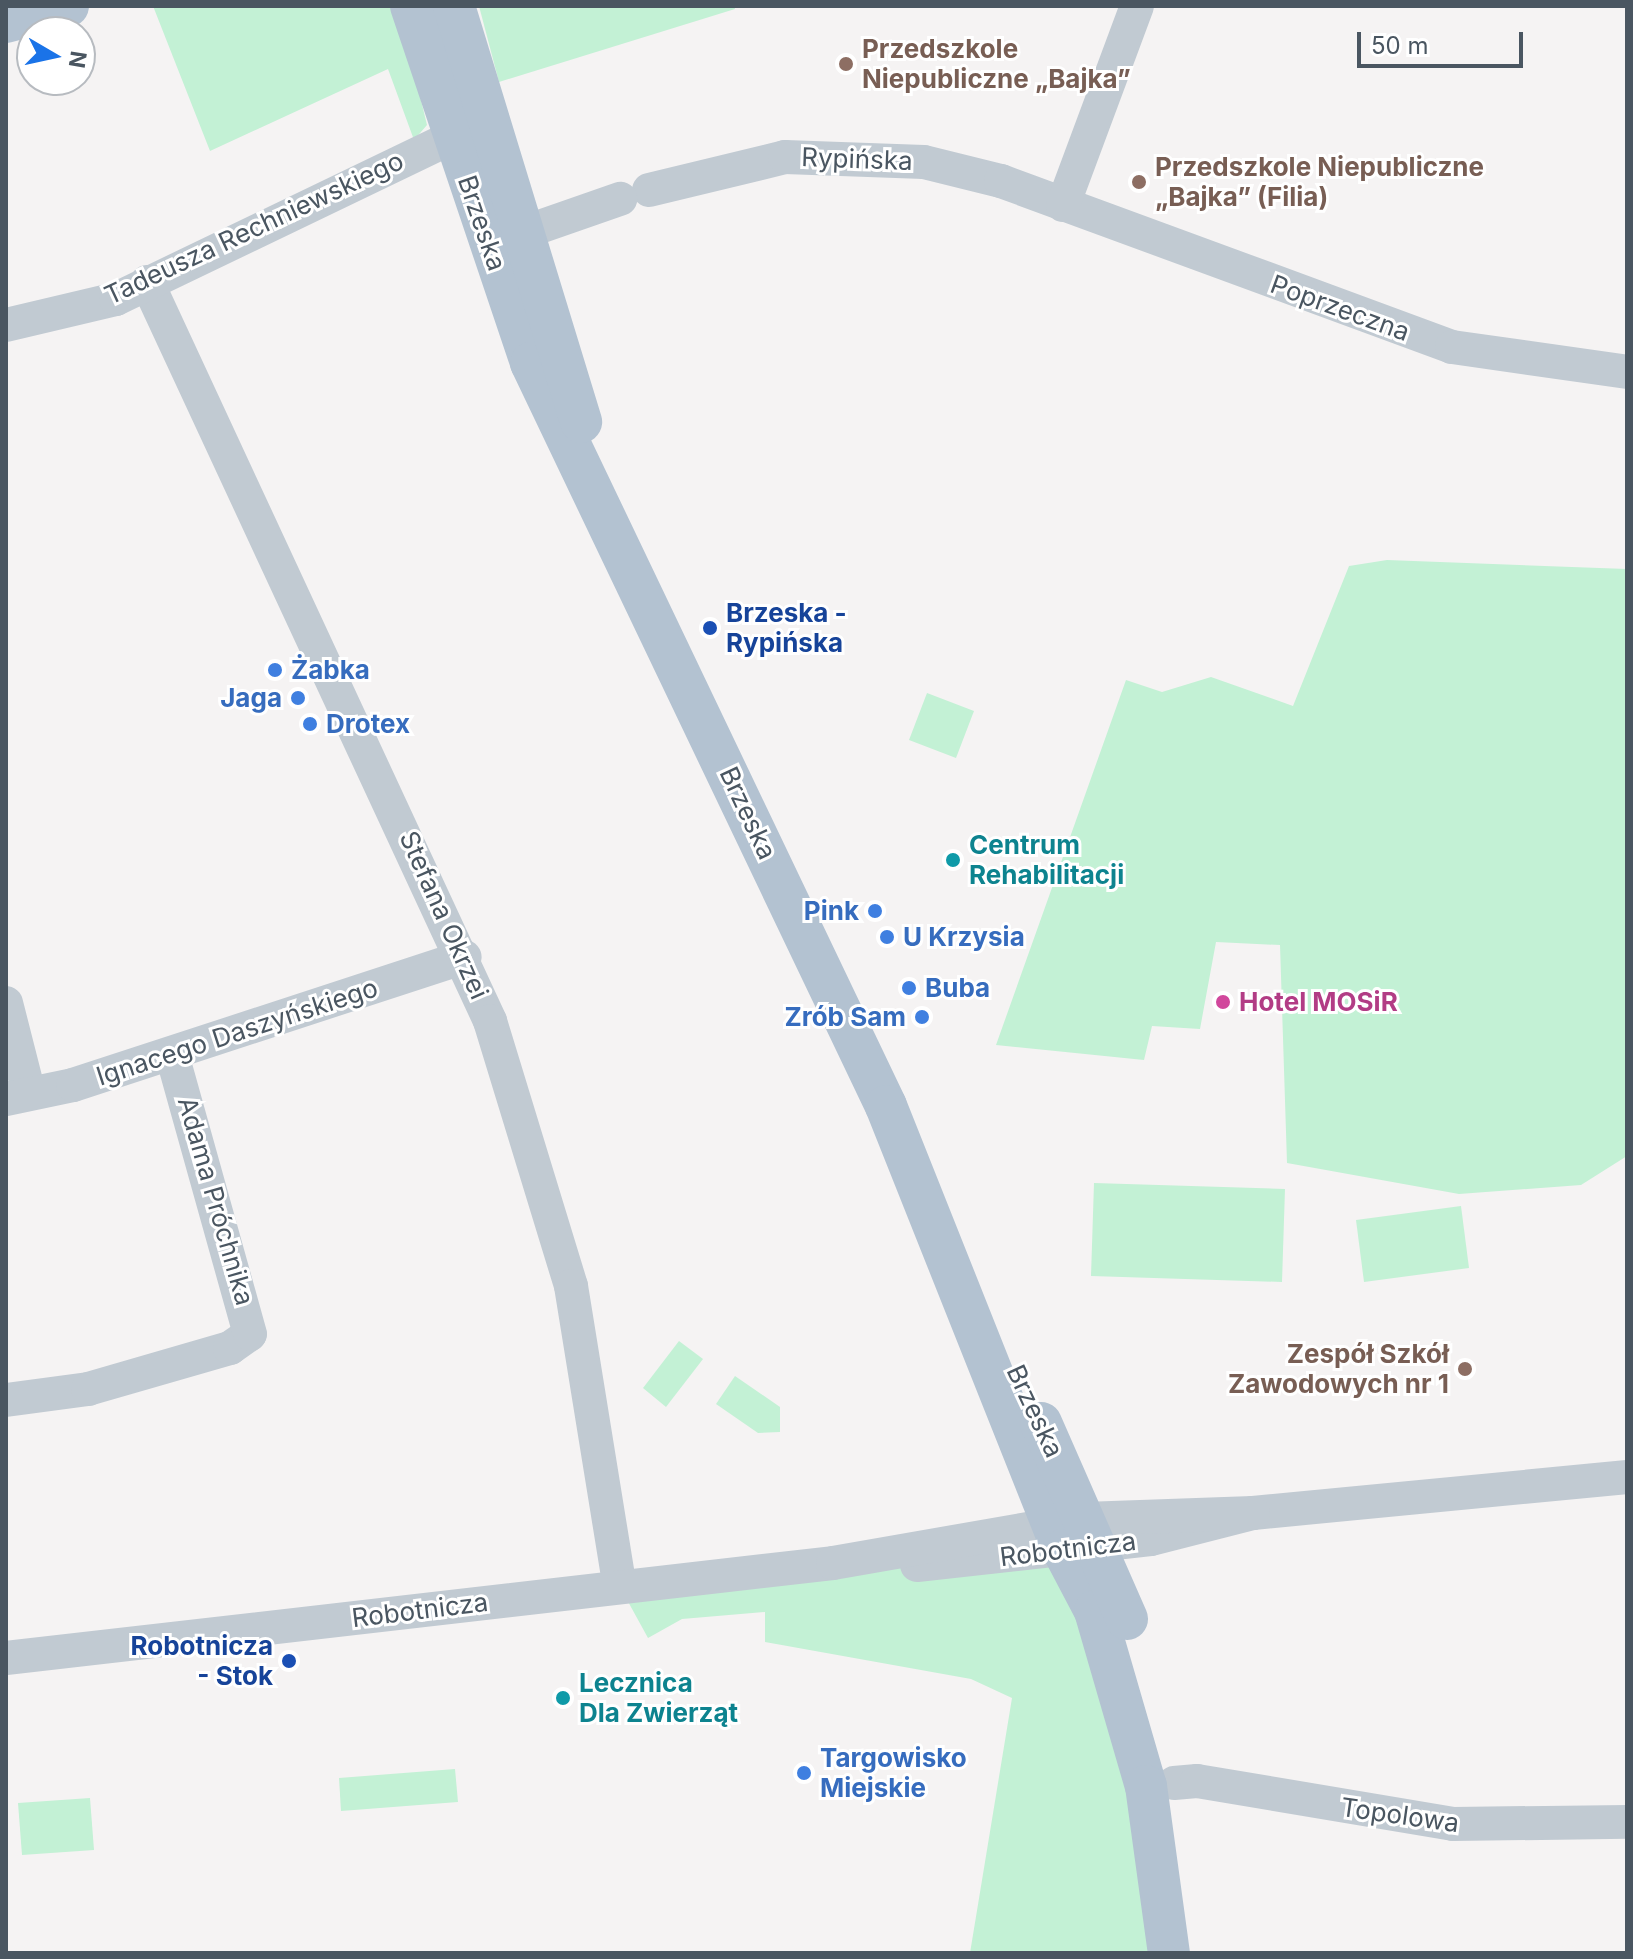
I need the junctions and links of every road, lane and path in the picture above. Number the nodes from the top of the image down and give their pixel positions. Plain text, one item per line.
1 (68, 6) edge
2 (411, 6) edge
3 (454, 6) edge
4 (1137, 6) edge
5 (6, 22) edge
6 (454, 136) junction
7 (1063, 205) junction
8 (525, 232) junction
9 (147, 282) junction
10 (6, 325) edge
11 (1627, 372) edge
12 (610, 519) junction
13 (465, 957) junction
14 (6, 1003) edge
15 (172, 1054) junction
16 (18, 1096) edge
17 (6, 1400) edge
18 (1627, 1477) edge
19 (1074, 1535) junction
20 (620, 1587) junction
21 (6, 1658) edge
22 (1174, 1783) junction
23 (1627, 1822) edge
24 (1169, 1953) edge
25 (1191, 1953) edge

1 - 5 main road
2 - 6 main road, Brzeska
3 - 8 main road, Brzeska
4 - 7 street
6 - 9 street, Tadeusza Rechniewskiego
6 - 12 main road, Brzeska
7 - 8 street, Rypińska
7 - 11 street, Poprzeczna
8 - 12 main road, Brzeska
9 - 10 street, Tadeusza Rechniewskiego
9 - 13 street, Stefana Okrzei
12 - 19 main road, Brzeska
13 - 15 street, Ignacego Daszyńskiego
13 - 20 street, Stefana Okrzei
14 - 16 street
15 - 16 street, Ignacego Daszyńskiego
15 - 17 street, Adama Próchnika
18 - 19 street, Robotnicza
19 - 20 street, Robotnicza
19 - 22 main road
19 - 24 main road
20 - 21 street, Robotnicza
22 - 23 street, Topolowa
22 - 25 main road

